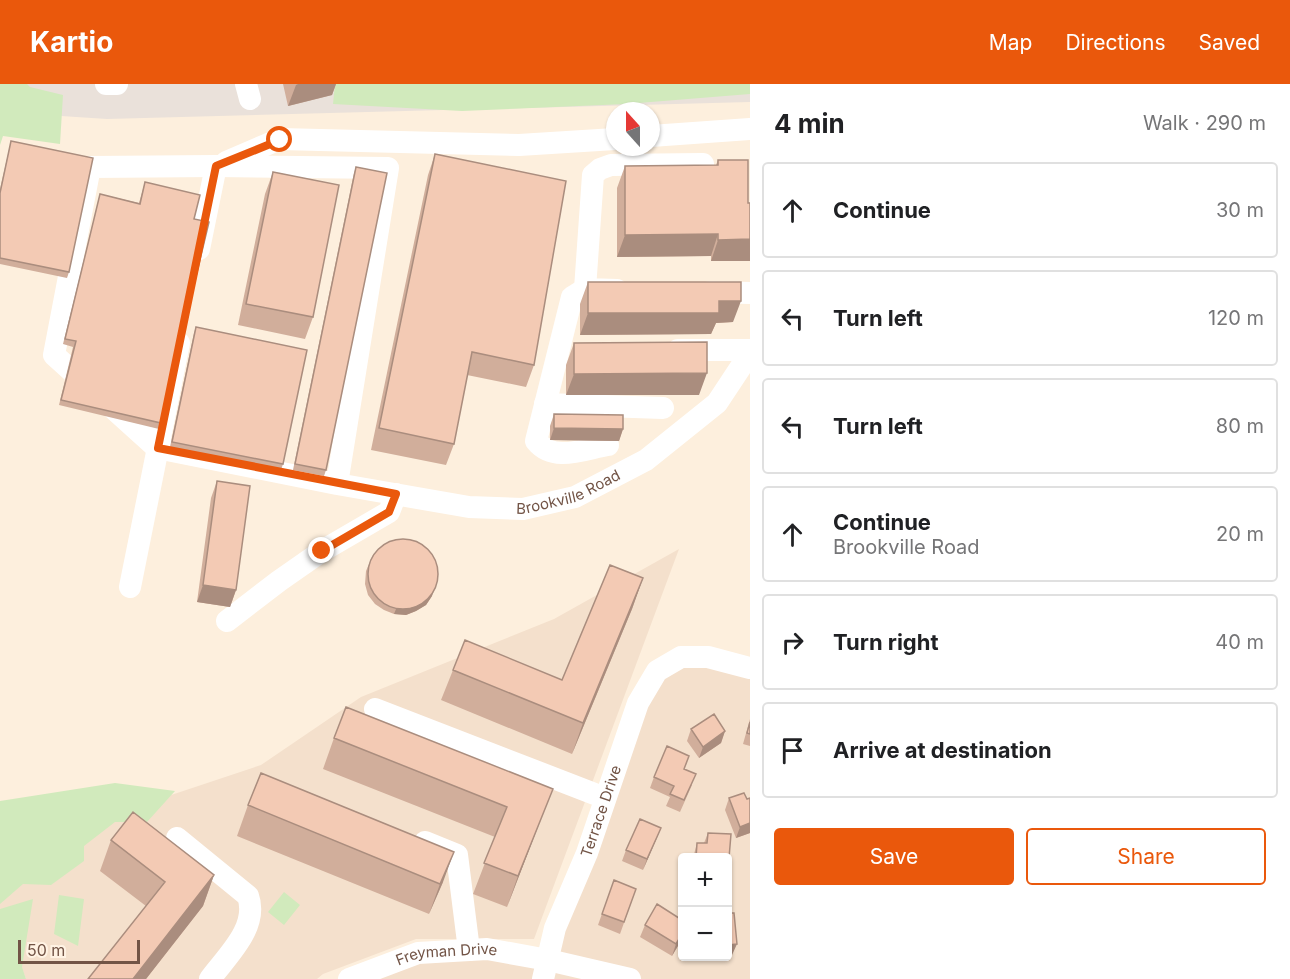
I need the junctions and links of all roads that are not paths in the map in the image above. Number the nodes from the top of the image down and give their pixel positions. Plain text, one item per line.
1 (106, 84) edge
2 (117, 84) edge
3 (750, 129) edge
4 (660, 135) edge
5 (606, 139) edge
6 (703, 164) edge
7 (216, 166) junction
8 (195, 267) edge
9 (585, 289) junction
10 (644, 291) edge
11 (691, 292) edge
12 (750, 293) edge
13 (183, 324) edge
14 (559, 348) junction
15 (582, 348) edge
16 (661, 350) edge
17 (750, 352) edge
18 (545, 404) junction
19 (663, 408) dead end
20 (251, 443) edge
21 (608, 445) dead end
22 (158, 448) junction
23 (247, 466) junction
24 (337, 484) junction
25 (396, 494) junction
26 (130, 587) dead end
27 (228, 621) dead end
28 (750, 668) edge
29 (375, 709) dead end
30 (605, 798) junction
31 (405, 834) edge
32 (177, 838) dead end
33 (469, 950) junction
34 (545, 969) edge
35 (210, 979) edge
36 (349, 979) edge
37 (630, 979) edge

1 - 2 street
3 - 4 street
5 - 7 street
6 - 9 street
7 - 8 street
7 - 22 street
7 - 24 street
9 - 10 street
9 - 14 street
11 - 12 street
13 - 22 street
14 - 15 street
14 - 18 street
16 - 17 street
17 - 25 street, Brookville Road
18 - 19 street
18 - 21 street
20 - 23 street
22 - 23 street, Brookville Road
22 - 26 street
23 - 24 street, Brookville Road
24 - 25 street, Brookville Road
25 - 27 street
28 - 30 street, Terrace Drive
29 - 30 street
30 - 34 street, Terrace Drive
31 - 33 street
32 - 35 street
33 - 34 street, Freyman Drive
33 - 36 street, Freyman Drive
34 - 37 street, Freyman Drive

